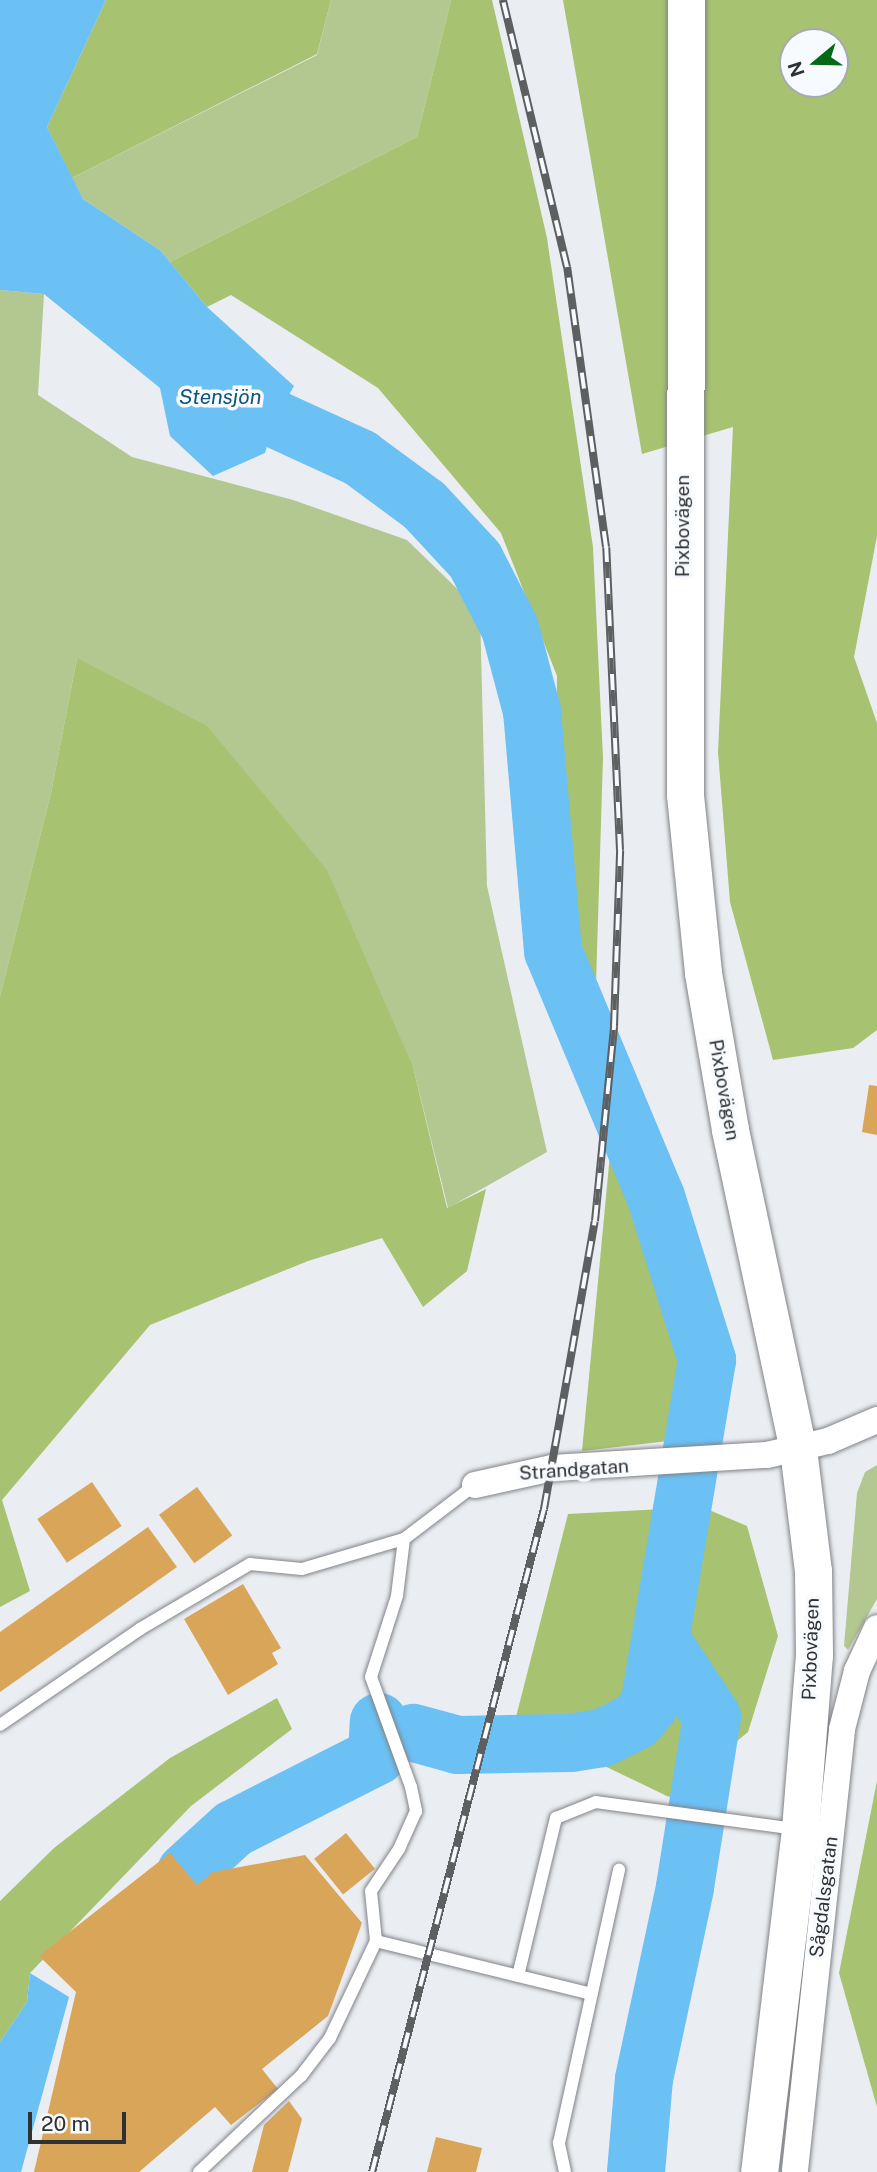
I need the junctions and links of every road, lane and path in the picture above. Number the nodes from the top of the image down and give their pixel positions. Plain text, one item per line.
1 (686, 0) edge
2 (877, 1420) edge
3 (798, 1449) junction
4 (475, 1485) joint
5 (404, 1539) junction
6 (877, 1628) edge
7 (0, 1725) edge
8 (800, 1829) junction
9 (619, 1870) dead end
10 (376, 1941) junction
11 (518, 1976) junction
12 (592, 1994) junction
13 (777, 2171) edge
14 (199, 2172) edge
15 (565, 2172) edge

1 - 3 street, Pixbovägen
2 - 3 street
3 - 4 street, Strandgatan
3 - 8 street, Pixbovägen
4 - 5 lane, Strandgatan
5 - 7 lane, Strandgatan
5 - 10 lane
6 - 13 street, Sågdalsgatan
8 - 11 lane
8 - 13 street, Pixbovägen
9 - 12 lane
10 - 11 lane
10 - 14 lane
11 - 12 lane
12 - 15 lane

